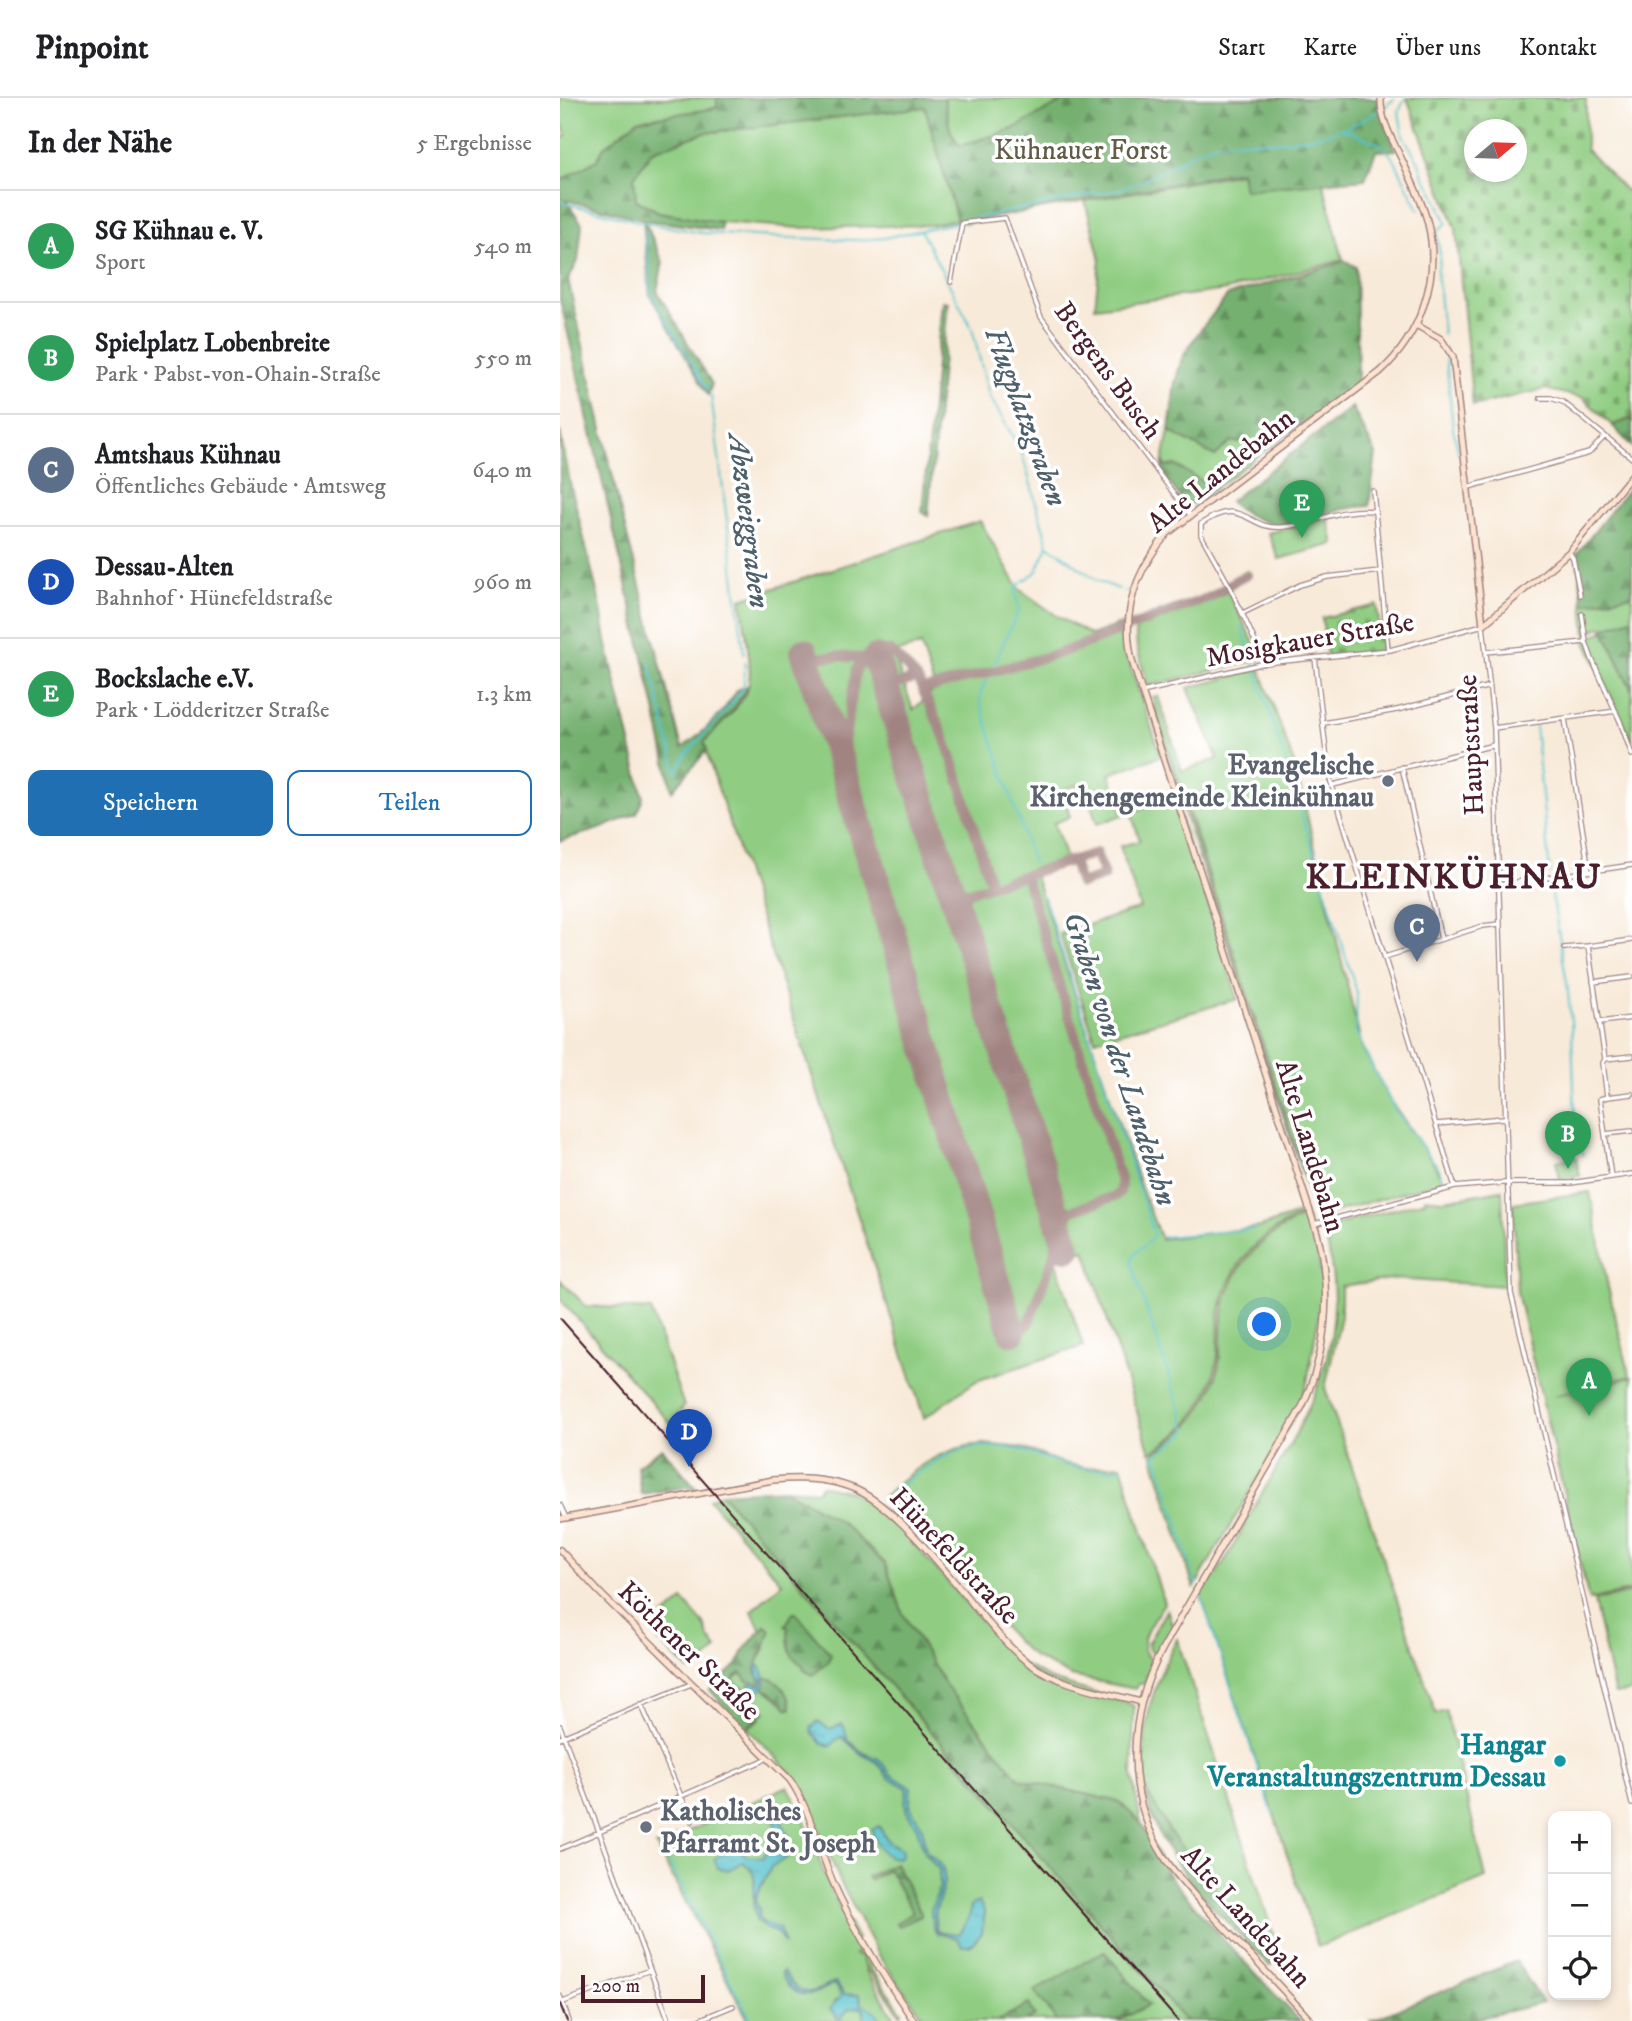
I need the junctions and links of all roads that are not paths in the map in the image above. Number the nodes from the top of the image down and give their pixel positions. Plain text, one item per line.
1 (1381, 98) edge
2 (951, 282) dead end
3 (1416, 325) junction
4 (1540, 398) dead end
5 (1605, 436) junction
6 (1632, 458) edge
7 (1632, 475) edge
8 (1469, 487) junction
9 (1373, 491) dead end
10 (1374, 511) junction
11 (1190, 515) junction
12 (1569, 552) junction
13 (1380, 571) junction
14 (1580, 594) dead end
15 (1242, 613) junction
16 (1582, 614) dead end
17 (1483, 625) junction
18 (1586, 642) junction
19 (1388, 650) junction
20 (1486, 652) junction
21 (1315, 658) junction
22 (1265, 663) junction
23 (1490, 686) junction
24 (1142, 692) junction
25 (1616, 711) junction
26 (1565, 719) junction
27 (1324, 723) junction
28 (1494, 728) junction
29 (1494, 745) junction
30 (1632, 755) edge
31 (1402, 768) junction
32 (1333, 785) junction
33 (1632, 865) edge
34 (1589, 872) junction
35 (1498, 885) junction
36 (1499, 924) junction
37 (1440, 939) junction
38 (1632, 940) edge
39 (1588, 946) junction
40 (1564, 948) dead end
41 (1385, 957) junction
42 (1632, 977) edge
43 (1594, 982) junction
44 (1632, 1018) edge
45 (1600, 1022) junction
46 (1632, 1056) edge
47 (1605, 1059) junction
48 (1632, 1094) edge
49 (1607, 1097) junction
50 (1504, 1118) junction
51 (1436, 1125) junction
52 (1632, 1131) edge
53 (1605, 1134) junction
54 (1632, 1174) edge
55 (1611, 1177) junction
56 (1506, 1183) junction
57 (1454, 1187) junction
58 (1314, 1224) junction
59 (560, 1505) edge
60 (563, 1518) edge
61 (560, 1550) edge
62 (692, 1683) junction
63 (1141, 1702) junction
64 (641, 1704) junction
65 (560, 1726) edge
66 (562, 1737) edge
67 (768, 1757) junction
68 (681, 1796) junction
69 (1632, 1804) edge
70 (692, 1821) dead end
71 (600, 1832) junction
72 (560, 1849) edge
73 (650, 1970) junction
74 (560, 1996) edge
75 (564, 2002) junction
76 (733, 2006) dead end
77 (569, 2021) edge
78 (669, 2021) edge
79 (696, 2021) edge
80 (914, 2021) edge
81 (1311, 2021) edge

1 - 3 main road, Alte Landebahn
2 - 11 street, Bergens Busch
3 - 8 main road, Hauptstraße
3 - 11 main road, Alte Landebahn
4 - 5 street
5 - 6 street
5 - 8 street
7 - 12 main road
8 - 17 main road, Hauptstraße
9 - 10 street
10 - 13 street
10 - 15 street
11 - 24 main road, Alte Landebahn
12 - 14 street
12 - 17 main road
13 - 15 street
13 - 19 street
15 - 22 street
16 - 18 street
17 - 19 street, Mosigkauer Straße
17 - 20 street, Hauptstraße
18 - 20 street
18 - 25 street
19 - 21 street, Mosigkauer Straße
20 - 23 street, Hauptstraße
21 - 22 street, Mosigkauer Straße
21 - 27 street
22 - 24 street, Mosigkauer Straße
23 - 27 street
23 - 28 street, Hauptstraße
24 - 58 main road, Alte Landebahn
25 - 26 street
25 - 30 street
26 - 28 street
26 - 34 street
27 - 32 street
28 - 29 street, Hauptstraße
29 - 31 street
29 - 35 street, Hauptstraße
31 - 32 street
31 - 37 street
32 - 41 street
33 - 34 street
34 - 35 street
35 - 36 street, Hauptstraße
36 - 37 street
36 - 50 street, Hauptstraße
37 - 41 street
38 - 39 street
39 - 40 street
39 - 43 street
41 - 51 street
42 - 43 street
43 - 45 street
44 - 45 street
45 - 47 street
46 - 47 street
47 - 49 street
48 - 49 street
49 - 53 street
50 - 51 street
50 - 56 street, Hauptstraße
51 - 57 street
52 - 53 street
53 - 55 street
54 - 55 street
55 - 56 street
56 - 57 street
56 - 69 street, Hauptstraße
57 - 58 street
58 - 63 main road, Alte Landebahn
59 - 60 street
60 - 63 main road, Hünefeldstraße
61 - 62 main road, Köthener Straße
62 - 64 street
62 - 67 main road, Köthener Straße
63 - 81 main road, Alte Landebahn
64 - 66 street
64 - 68 street
65 - 66 street
66 - 71 street
67 - 68 street
67 - 80 main road, Köthener Straße
68 - 70 street
68 - 71 street
71 - 72 street
71 - 73 street
73 - 75 street
73 - 78 street
74 - 75 street
75 - 77 street
76 - 79 street

